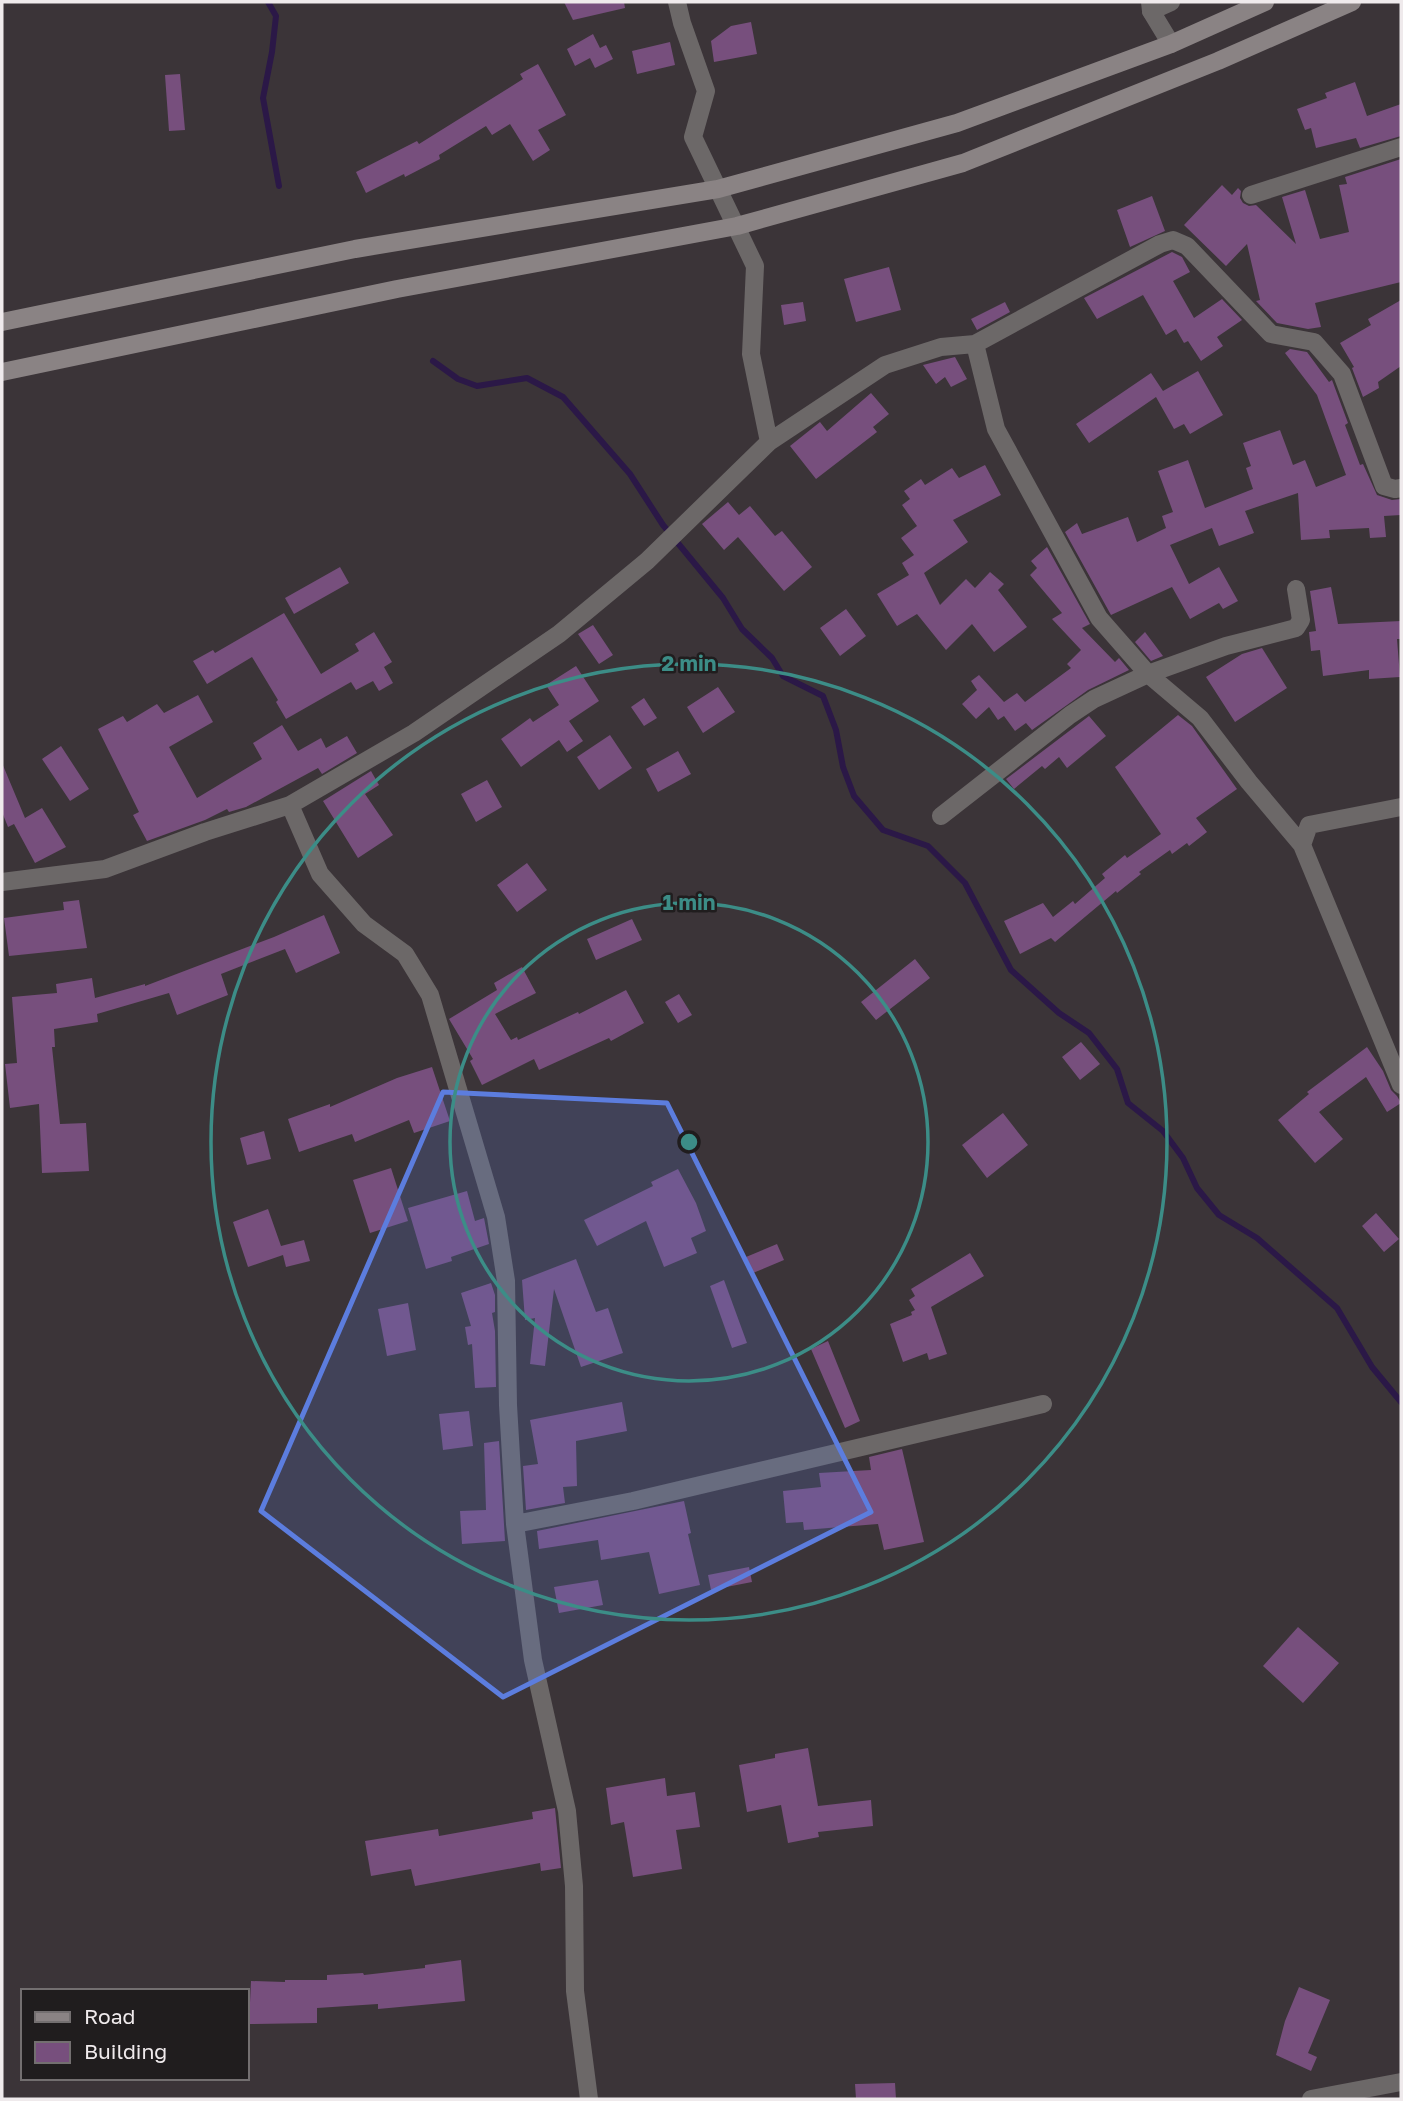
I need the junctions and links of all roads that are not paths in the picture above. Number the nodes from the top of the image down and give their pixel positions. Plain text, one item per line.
1 (677, 2) edge
2 (1171, 2) edge
3 (1265, 2) edge
4 (1352, 2) edge
5 (1151, 6) edge
6 (1171, 44) junction
7 (1401, 147) edge
8 (718, 188) junction
9 (1251, 195) dead end
10 (737, 226) junction
11 (2, 322) edge
12 (975, 344) junction
13 (2, 372) edge
14 (769, 442) junction
15 (1401, 488) edge
16 (1296, 589) dead end
17 (1148, 674) junction
18 (290, 805) junction
19 (1401, 807) edge
20 (941, 816) dead end
21 (1301, 845) junction
22 (2, 882) edge
23 (1401, 1085) edge
24 (1044, 1404) dead end
25 (515, 1524) junction
26 (1401, 2082) edge
27 (589, 2099) edge
28 (1311, 2099) edge

1 - 8 street
2 - 5 street
3 - 6 main road
4 - 10 main road
5 - 6 street
6 - 8 main road
7 - 9 street
8 - 10 street
8 - 11 main road
10 - 13 main road
10 - 14 street
12 - 14 street
12 - 15 street
12 - 17 street
14 - 18 street
16 - 17 street
17 - 20 street
17 - 21 street
18 - 22 street
18 - 25 street
19 - 21 street
21 - 23 street
24 - 25 street
25 - 27 street
26 - 28 street

